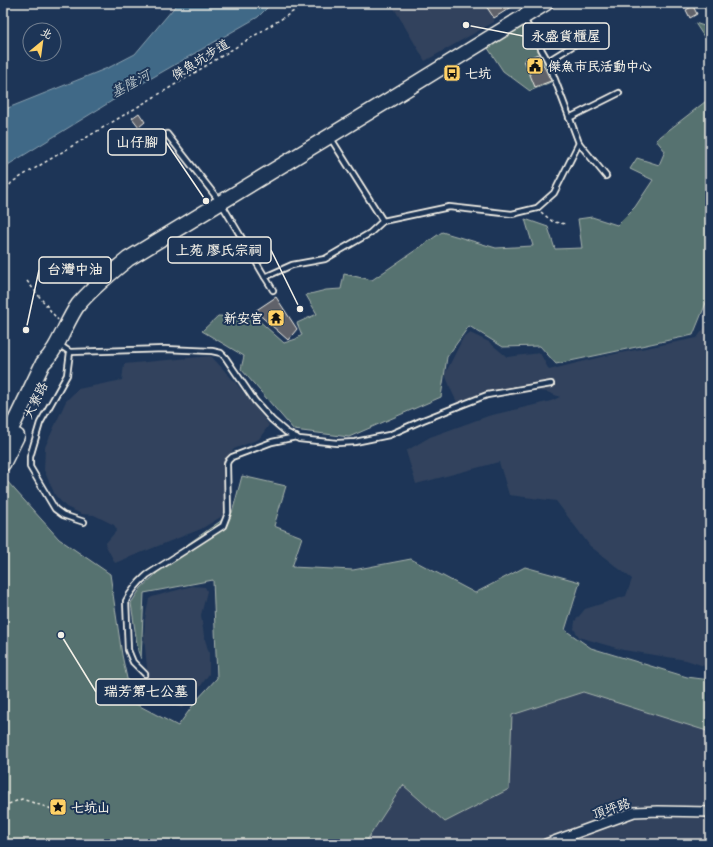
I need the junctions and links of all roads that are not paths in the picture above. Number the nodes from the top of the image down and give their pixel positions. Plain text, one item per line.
1 (546, 3) edge
2 (525, 11) edge
3 (587, 37) dead end
4 (548, 61) junction
5 (619, 93) dead end
6 (569, 118) junction
7 (166, 134) dead end
8 (330, 137) junction
9 (579, 142) junction
10 (606, 176) dead end
11 (221, 203) junction
12 (383, 221) junction
13 (265, 277) junction
14 (273, 290) dead end
15 (58, 341) junction
16 (70, 352) junction
17 (551, 384) dead end
18 (296, 437) junction
19 (3, 446) edge
20 (3, 464) edge
21 (84, 522) dead end
22 (145, 674) dead end
23 (710, 812) edge
24 (546, 844) edge

1 - 2 main road
2 - 4 lane
2 - 8 main road
3 - 4 lane
4 - 6 lane
5 - 6 lane
6 - 9 lane
7 - 11 lane
8 - 11 main road
8 - 12 lane
9 - 10 lane
9 - 12 lane
11 - 13 lane
11 - 15 main road
12 - 13 lane
13 - 14 lane
15 - 16 lane
15 - 19 main road, 大寮路
15 - 20 main road, 大寮路
16 - 18 lane
16 - 21 lane
17 - 18 lane
18 - 22 lane
23 - 24 street, 頂坪路

